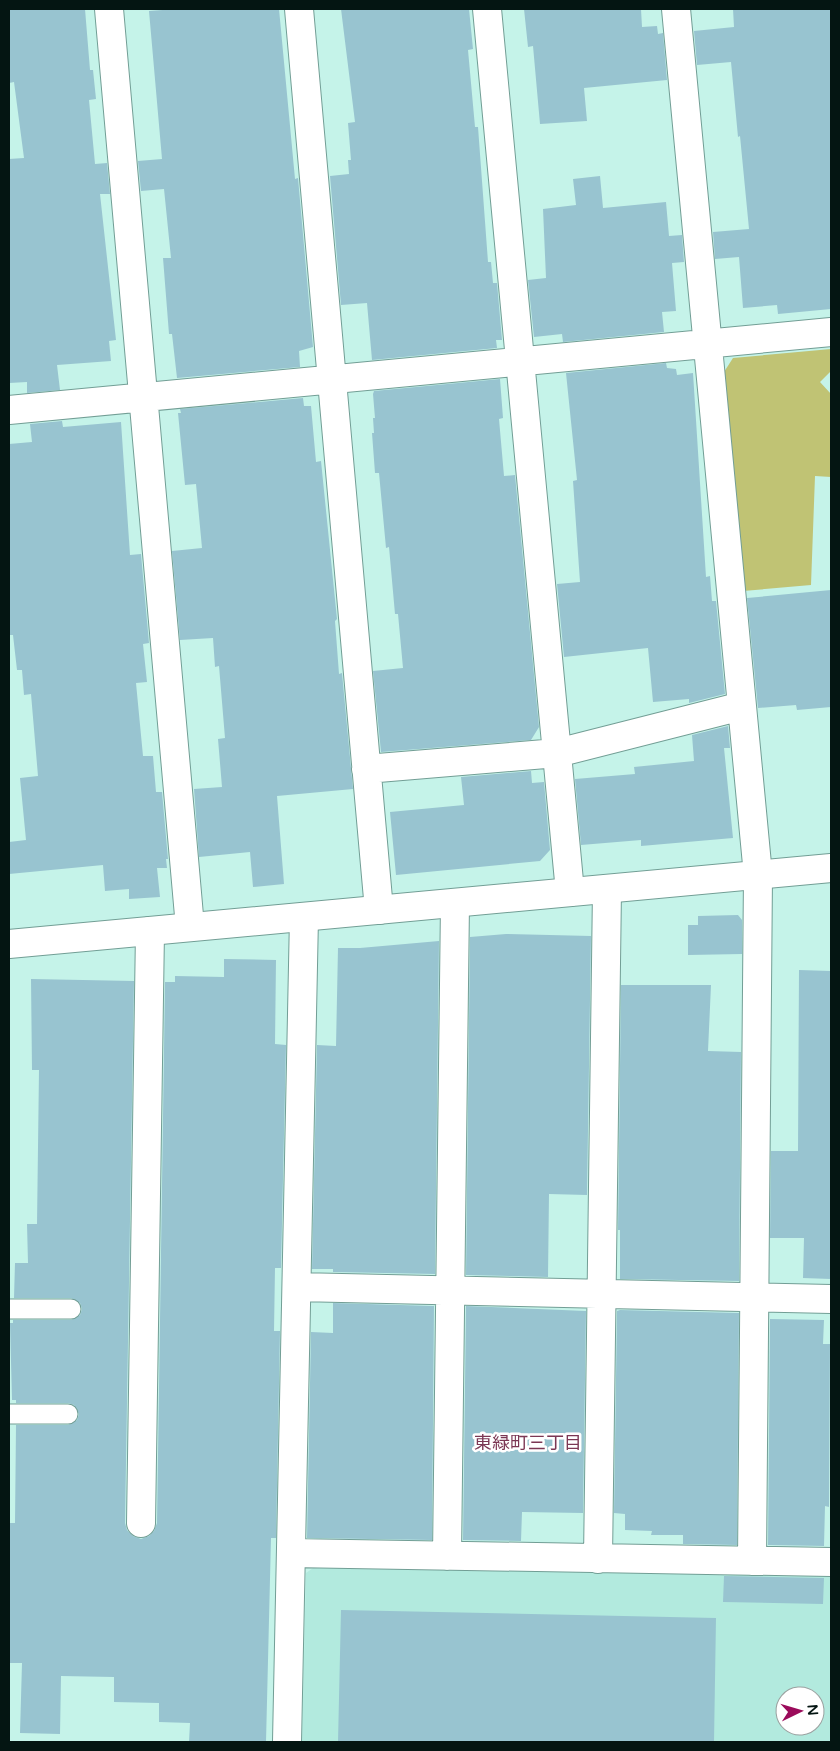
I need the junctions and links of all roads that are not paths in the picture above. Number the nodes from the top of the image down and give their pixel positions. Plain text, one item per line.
1 (109, 9) edge
2 (299, 9) edge
3 (487, 9) edge
4 (676, 9) edge
5 (831, 332) edge
6 (708, 343) junction
7 (520, 361) junction
8 (332, 379) junction
9 (144, 397) junction
10 (9, 410) edge
11 (742, 706) junction
12 (557, 754) junction
13 (366, 769) junction
14 (831, 868) edge
15 (758, 875) junction
16 (607, 889) junction
17 (570, 892) junction
18 (454, 903) junction
19 (379, 910) junction
20 (304, 917) junction
21 (190, 927) junction
22 (150, 931) junction
23 (9, 944) edge
24 (297, 1287) junction
25 (450, 1290) junction
26 (602, 1294) junction
27 (755, 1297) junction
28 (831, 1299) edge
29 (9, 1309) edge
30 (71, 1309) dead end
31 (9, 1414) edge
32 (68, 1414) dead end
33 (141, 1523) dead end
34 (291, 1553) junction
35 (447, 1556) junction
36 (598, 1558) junction
37 (752, 1561) junction
38 (831, 1562) edge
39 (287, 1742) edge

1 - 9 street
2 - 8 street
3 - 7 street
4 - 6 street
5 - 6 street
6 - 7 street
6 - 11 street
7 - 8 street
7 - 12 street
8 - 9 street
8 - 13 street
9 - 10 street
9 - 21 street
11 - 12 street
11 - 15 street
12 - 13 street
12 - 17 street
13 - 19 street
14 - 15 street
15 - 16 street
15 - 27 street
16 - 17 street
16 - 26 street
17 - 18 street
18 - 19 street
18 - 25 street
19 - 20 street
20 - 21 street
20 - 24 street
21 - 22 street
22 - 23 street
22 - 33 street
24 - 25 street
24 - 34 street
25 - 26 street
25 - 35 street
26 - 27 street
26 - 36 street
27 - 28 street
27 - 37 street
29 - 30 lane
31 - 32 lane
34 - 35 street
34 - 39 street
35 - 36 street
36 - 37 street
37 - 38 street

